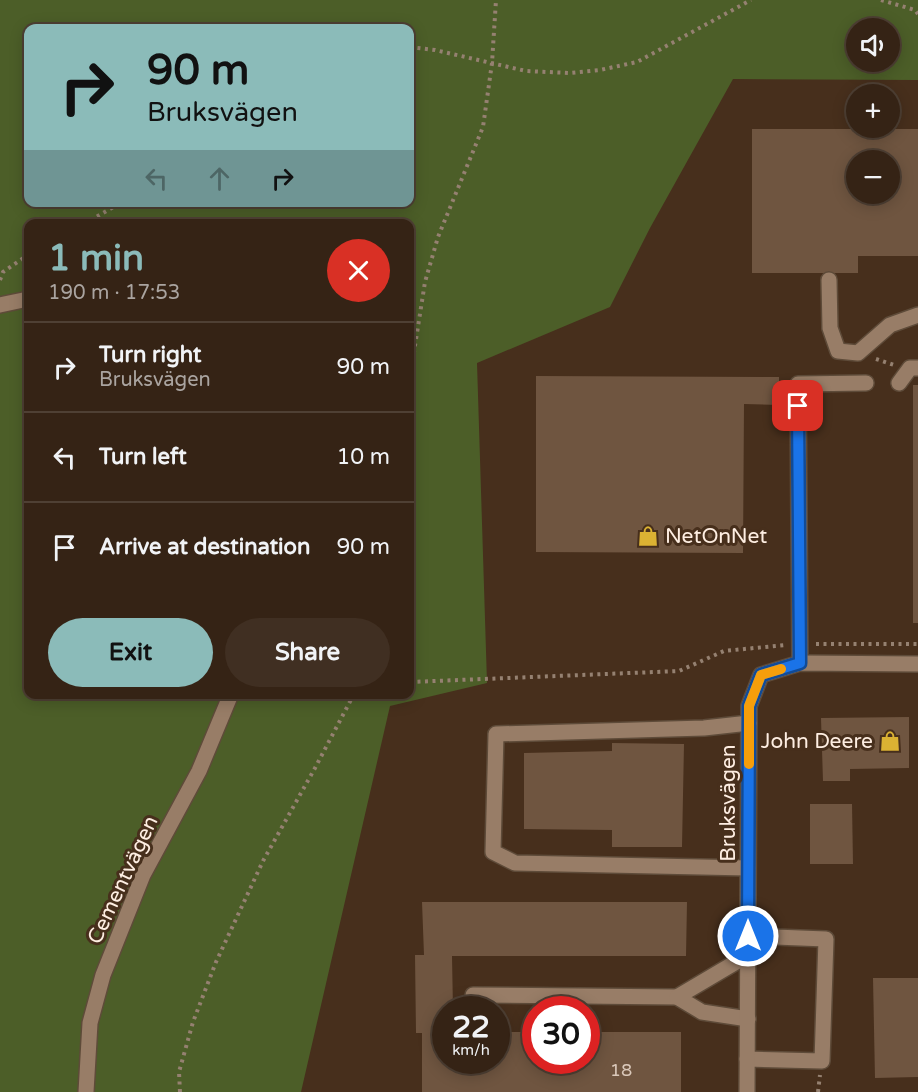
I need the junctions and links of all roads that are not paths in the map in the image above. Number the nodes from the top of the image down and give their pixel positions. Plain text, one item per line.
1 (829, 280) dead end
2 (24, 300) edge
3 (0, 305) edge
4 (918, 315) edge
5 (914, 368) edge
6 (866, 383) dead end
7 (899, 383) dead end
8 (800, 663) junction
9 (918, 664) edge
10 (229, 699) edge
11 (749, 723) junction
12 (748, 868) junction
13 (748, 936) junction
14 (748, 955) junction
15 (473, 995) dead end
16 (677, 997) junction
17 (748, 1019) junction
18 (747, 1059) junction
19 (86, 1092) edge
20 (747, 1092) edge

1 - 4 street
2 - 3 street
5 - 7 street
6 - 8 street
8 - 9 street, Bruksvägen
8 - 11 street, Bruksvägen
10 - 19 street, Cementvägen
11 - 12 street, Bruksvägen
11 - 12 street
12 - 13 street, Bruksvägen
13 - 14 street, Bruksvägen
13 - 18 street
14 - 16 street
14 - 17 street, Bruksvägen
15 - 16 street
16 - 17 street
17 - 18 street, Bruksvägen
18 - 20 street, Bruksvägen

